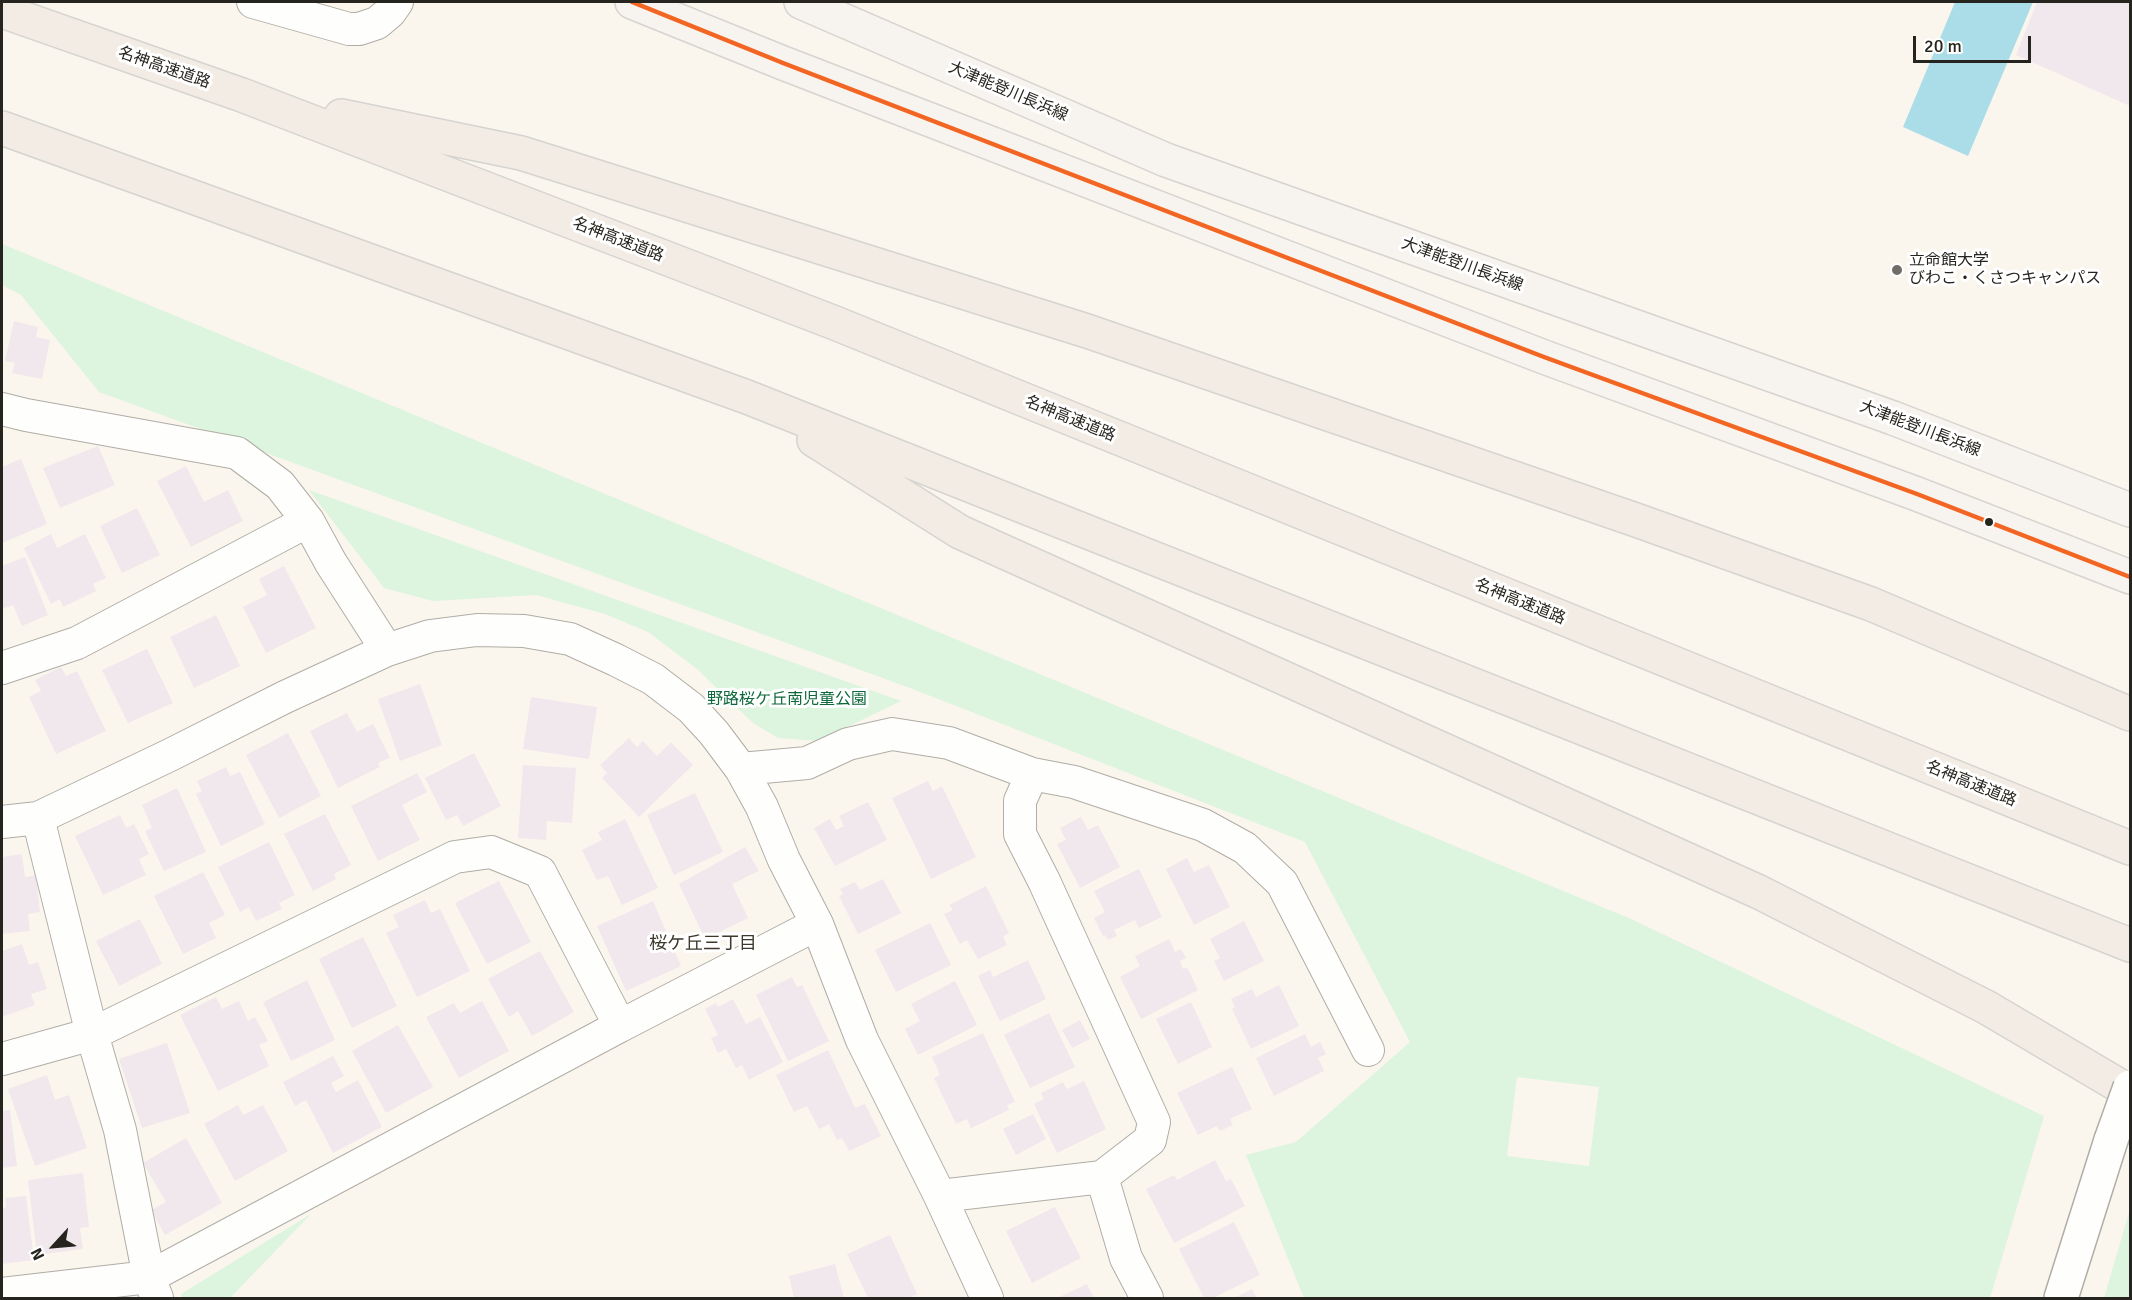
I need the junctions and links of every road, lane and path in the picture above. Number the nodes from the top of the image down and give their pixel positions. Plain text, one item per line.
1 (253, 2) edge
2 (397, 2) edge
3 (632, 2) edge
4 (801, 2) edge
5 (2, 11) edge
6 (242, 95) junction
7 (2, 128) edge
8 (747, 398) junction
9 (10, 419) edge
10 (2130, 510) edge
11 (308, 521) junction
12 (2130, 577) edge
13 (387, 650) junction
14 (2, 668) edge
15 (2130, 714) edge
16 (741, 769) junction
17 (1032, 774) junction
18 (38, 818) junction
19 (2, 822) edge
20 (2130, 848) edge
21 (817, 924) junction
22 (2130, 945) edge
23 (620, 1026) junction
24 (92, 1034) junction
25 (1368, 1050) dead end
26 (2, 1059) edge
27 (2130, 1087) edge
28 (2130, 1092) edge
29 (1102, 1177) junction
30 (940, 1196) junction
31 (153, 1288) edge
32 (2, 1294) edge
33 (987, 1299) edge
34 (1147, 1299) edge
35 (2061, 1299) edge

1 - 2 street
3 - 12 main road
4 - 10 main road, 大津能登川長浜線
5 - 6 highway, 名神高速道路
6 - 15 highway
6 - 20 highway, 名神高速道路
7 - 8 highway
8 - 22 highway
8 - 28 highway
9 - 11 street
11 - 13 street
11 - 14 street
13 - 16 street
13 - 18 street
16 - 17 street
16 - 21 street
17 - 25 street
17 - 29 street
18 - 19 street
18 - 24 street
21 - 23 street
21 - 30 street
23 - 24 street
23 - 31 street
24 - 26 street
24 - 31 street
27 - 35 street, bridge
29 - 30 street
29 - 34 street
30 - 33 street
31 - 32 street

